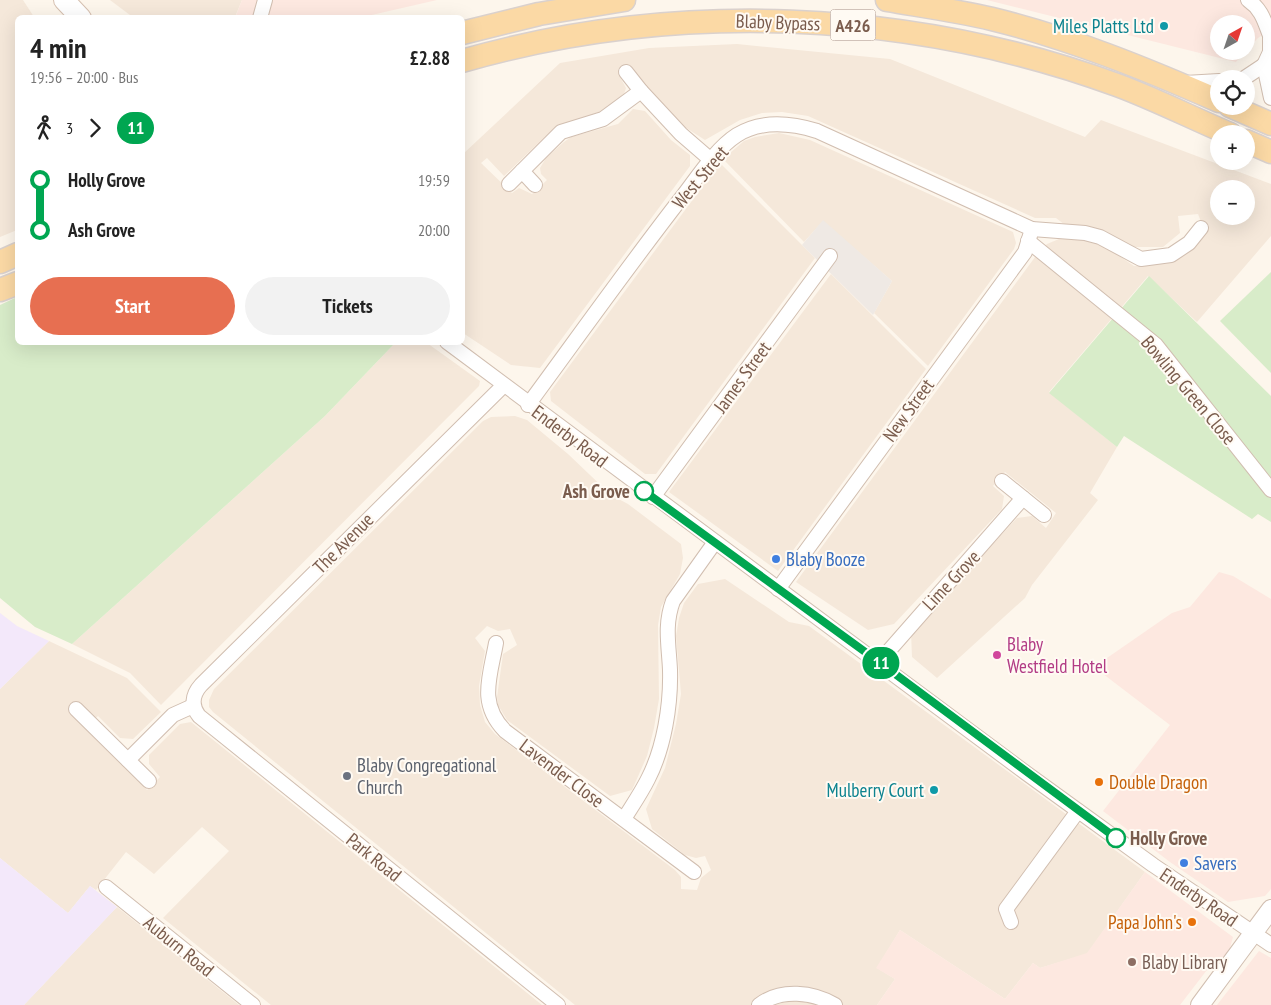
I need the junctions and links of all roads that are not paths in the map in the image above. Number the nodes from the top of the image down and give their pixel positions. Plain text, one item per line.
1 (64, 0) edge
2 (265, 0) edge
3 (624, 0) edge
4 (887, 0) edge
5 (1248, 0) edge
6 (78, 15) edge
7 (261, 15) edge
8 (465, 31) edge
9 (1271, 38) edge
10 (465, 60) edge
11 (1264, 65) junction
12 (1255, 71) edge
13 (626, 72) dead end
14 (1210, 82) edge
15 (1179, 84) junction
16 (641, 90) junction
17 (1210, 97) edge
18 (1271, 98) edge
19 (1250, 115) edge
20 (1271, 124) edge
21 (1210, 125) edge
22 (1255, 145) edge
23 (1271, 152) edge
24 (711, 160) junction
25 (522, 170) junction
26 (509, 184) dead end
27 (536, 185) dead end
28 (1201, 228) dead end
29 (1030, 235) junction
30 (15, 255) edge
31 (830, 256) dead end
32 (0, 262) edge
33 (15, 284) edge
34 (0, 290) edge
35 (451, 345) edge
36 (502, 386) junction
37 (528, 405) junction
38 (1002, 481) dead end
39 (1271, 490) edge
40 (653, 497) junction
41 (1023, 498) junction
42 (1044, 515) dead end
43 (715, 542) junction
44 (778, 589) junction
45 (496, 643) dead end
46 (879, 662) junction
47 (194, 706) junction
48 (76, 709) dead end
49 (128, 760) junction
50 (150, 781) dead end
51 (1078, 811) junction
52 (624, 819) junction
53 (694, 872) dead end
54 (106, 887) dead end
55 (1271, 909) edge
56 (1011, 922) dead end
57 (1253, 933) junction
58 (1271, 946) edge
59 (253, 1005) edge
60 (558, 1005) edge
61 (759, 1005) edge
62 (835, 1005) edge
63 (1200, 1005) edge

1 - 6 main road
2 - 7 street
3 - 8 main road
4 - 15 main road, A426
5 - 9 street
9 - 11 street
10 - 21 main road, Blaby Bypass / A426
11 - 12 street
11 - 18 street
13 - 16 street
14 - 15 street
15 - 17 main road, A426
16 - 24 street
16 - 25 street
19 - 20 main road
22 - 23 main road
24 - 29 street, West Street
24 - 37 street, West Street
25 - 26 street
25 - 27 street
28 - 29 street
29 - 39 street, Bowling Green Close
29 - 44 street, New Street
30 - 32 main road
31 - 40 street, James Street
33 - 34 main road
35 - 36 street, Enderby Road
36 - 37 street, Enderby Road
36 - 47 street, The Avenue
37 - 40 street, Enderby Road
38 - 41 street
40 - 43 street, Enderby Road
41 - 42 street
41 - 46 street, Lime Grove
43 - 44 street, Enderby Road
43 - 52 street
44 - 46 street, Enderby Road
45 - 52 street, Lavender Close
46 - 51 street, Enderby Road
47 - 49 street
47 - 60 street, Park Road
48 - 49 street
49 - 50 street
51 - 56 street
51 - 57 street, Enderby Road
52 - 53 street, Lavender Close
54 - 59 street, Auburn Road
55 - 57 street
57 - 58 street, Enderby Road
57 - 63 street
61 - 62 street

